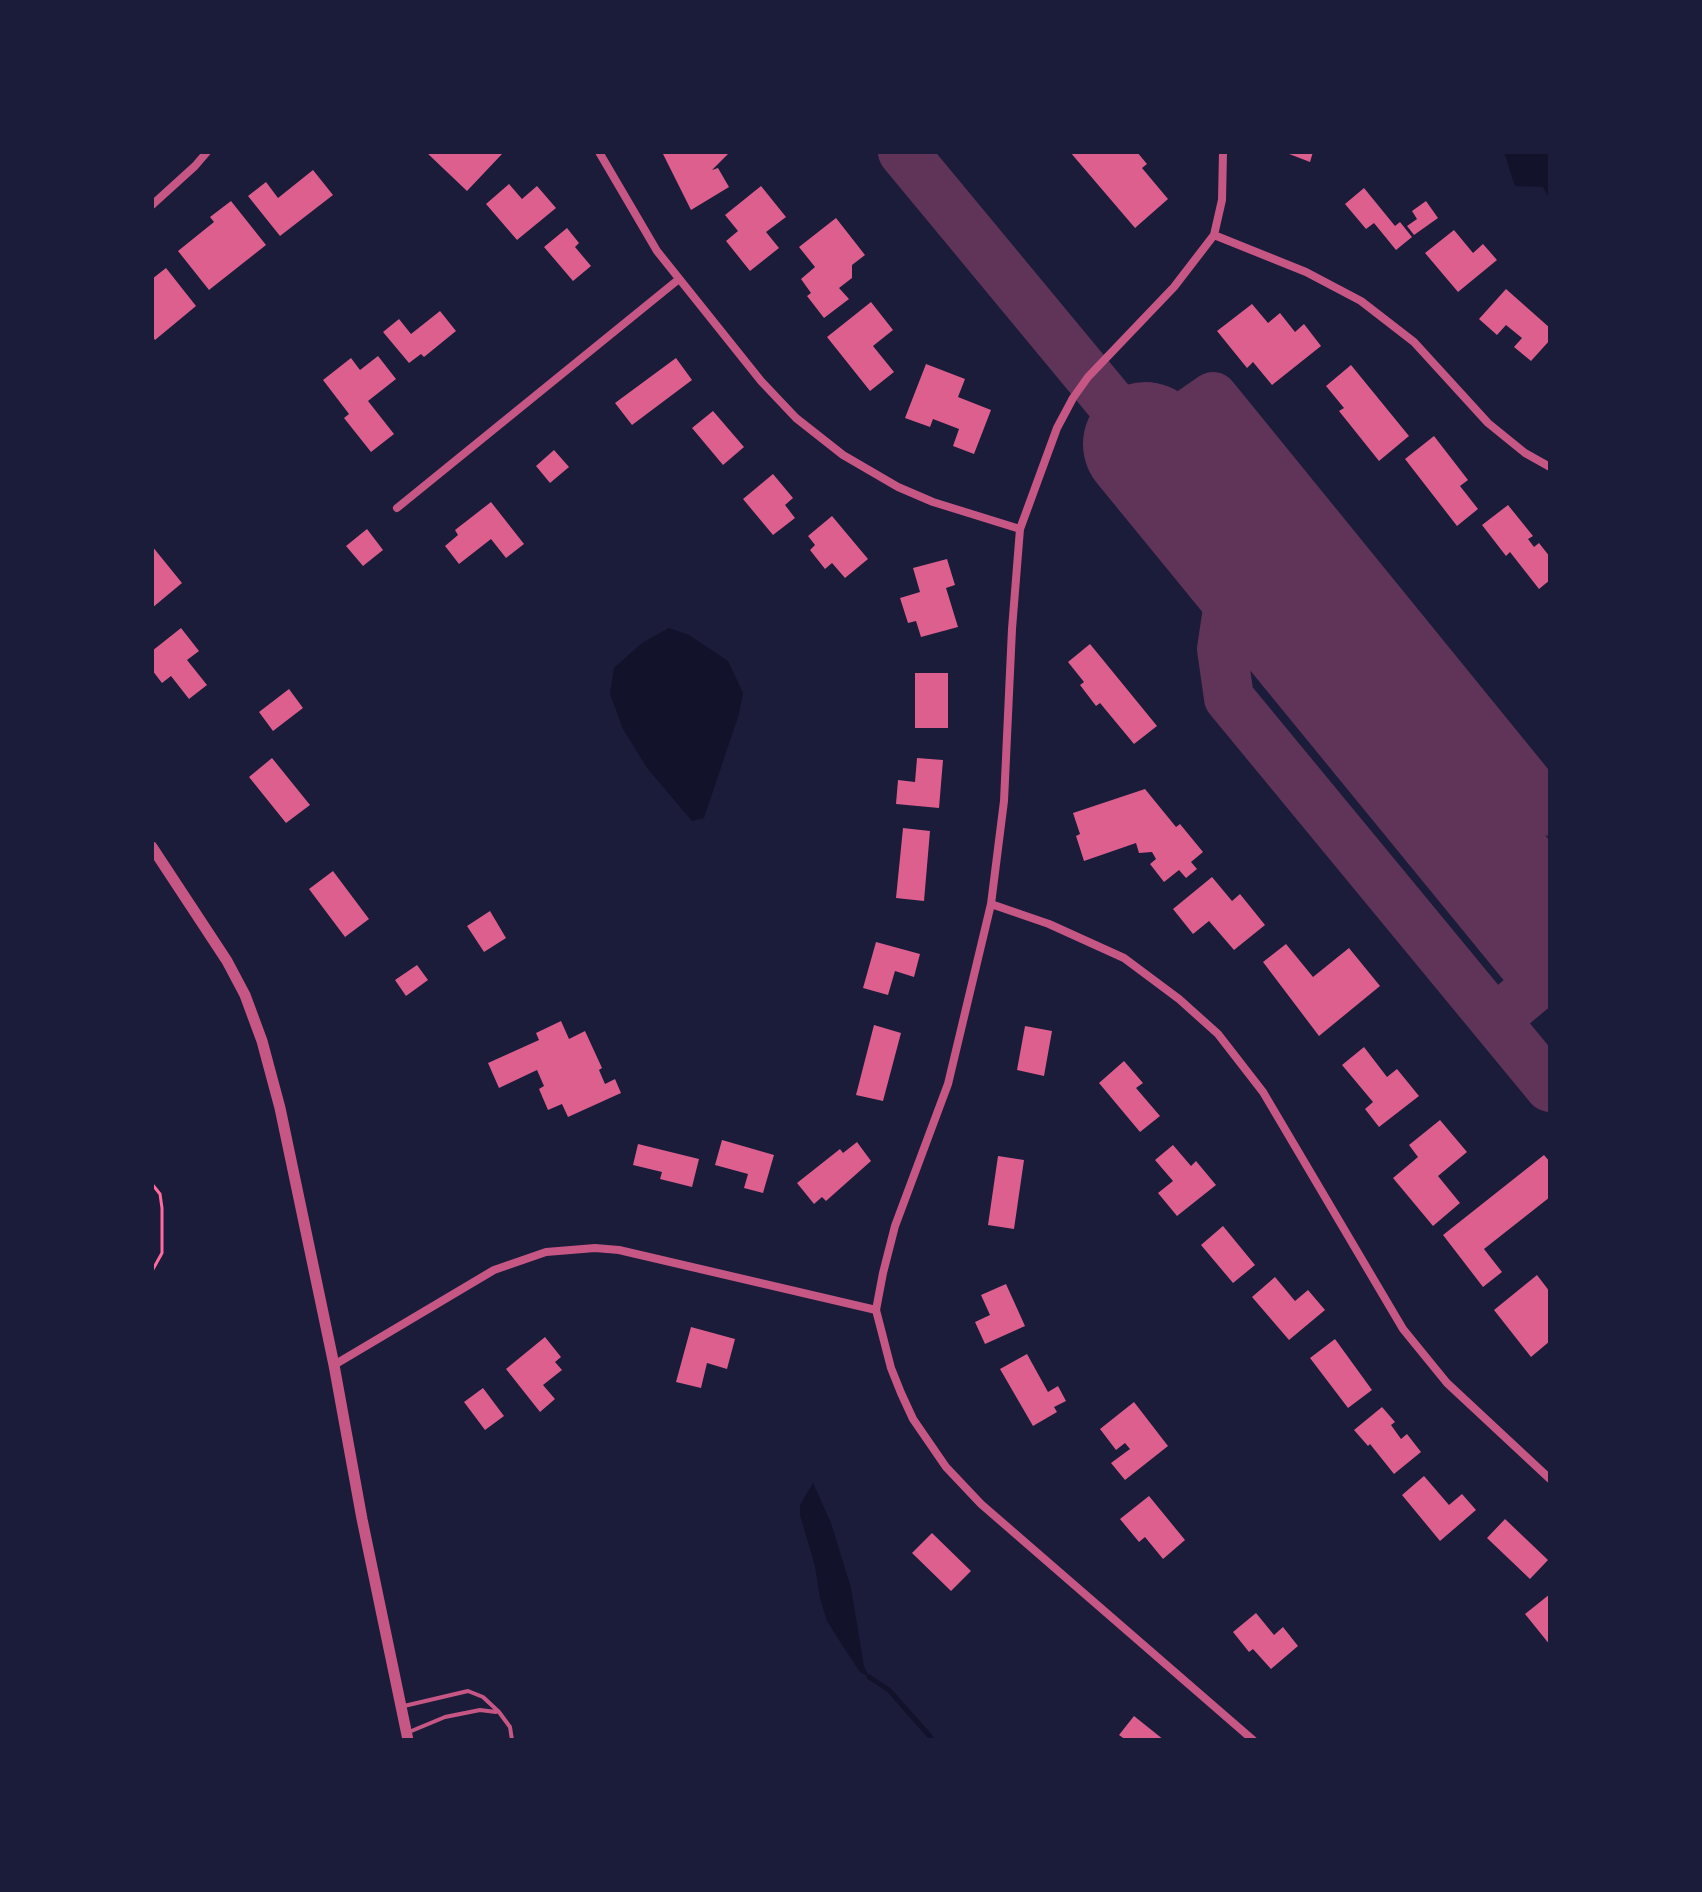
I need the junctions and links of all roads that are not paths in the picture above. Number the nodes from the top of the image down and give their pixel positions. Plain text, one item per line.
1 (207, 152) edge
2 (599, 152) edge
3 (1223, 152) edge
4 (152, 205) edge
5 (1214, 235) junction
6 (679, 279) junction
7 (1550, 467) edge
8 (397, 508) dead end
9 (1020, 529) junction
10 (152, 847) edge
11 (991, 904) junction
12 (876, 1310) junction
13 (334, 1365) junction
14 (1550, 1479) edge
15 (402, 1707) junction
16 (499, 1712) junction
17 (407, 1736) edge
18 (512, 1740) edge
19 (1253, 1740) edge

1 - 4 street
2 - 6 street
3 - 5 street
5 - 7 street
5 - 9 street
6 - 8 street
6 - 9 street
9 - 11 street
10 - 13 street
11 - 12 street
11 - 14 street
12 - 13 street
12 - 19 street
13 - 15 street
15 - 16 lane
15 - 17 street
16 - 17 lane
16 - 18 lane

